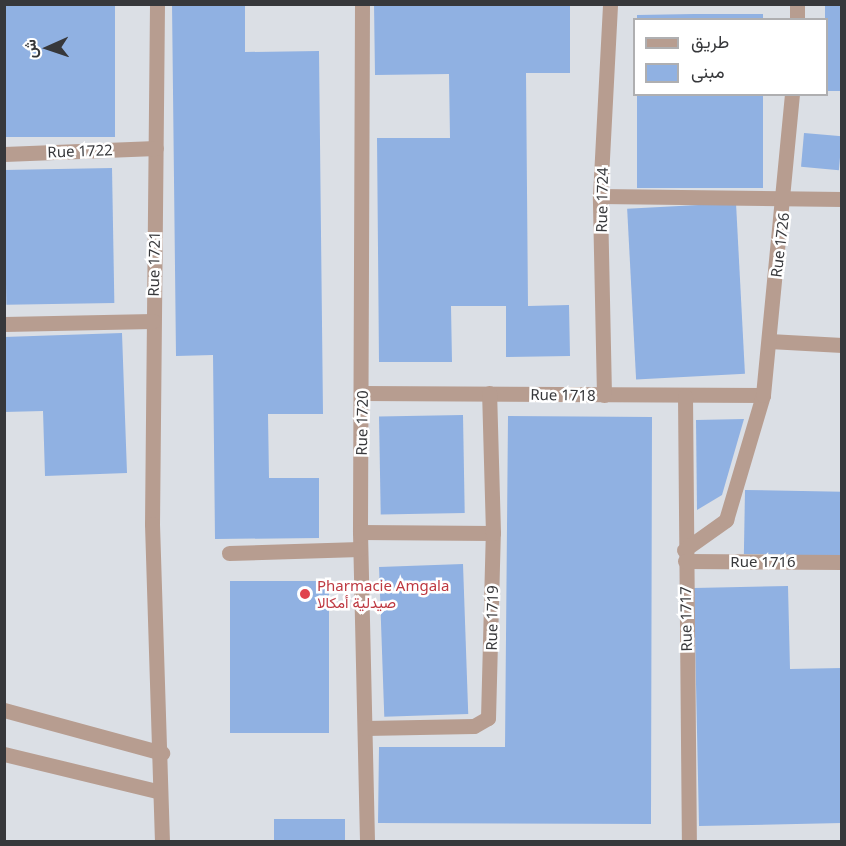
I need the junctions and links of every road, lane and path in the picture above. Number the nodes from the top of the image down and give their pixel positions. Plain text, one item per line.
1 (157, 4) edge
2 (363, 4) edge
3 (610, 4) edge
4 (792, 96) edge
5 (156, 148) junction
6 (4, 154) edge
7 (786, 195) junction
8 (600, 196) junction
9 (842, 199) edge
10 (153, 321) junction
11 (4, 324) edge
12 (769, 341) junction
13 (842, 345) edge
14 (362, 393) junction
15 (489, 393) junction
16 (604, 395) junction
17 (763, 395) junction
18 (685, 396) junction
19 (360, 532) junction
20 (493, 533) junction
21 (360, 549) junction
22 (229, 553) dead end
23 (685, 556) junction
24 (842, 562) edge
25 (4, 710) edge
26 (365, 728) junction
27 (162, 753) junction
28 (4, 754) edge
29 (158, 790) junction
30 (162, 842) edge
31 (367, 842) edge
32 (689, 842) edge

1 - 5 street, Rue 1721
2 - 14 street, Rue 1720
3 - 8 street, Rue 1724
4 - 7 street, Rue 1726
5 - 6 street, Rue 1722
5 - 10 street, Rue 1721
7 - 8 street
7 - 9 street
7 - 12 street, Rue 1726
8 - 16 street, Rue 1724
10 - 11 street
10 - 27 street, Rue 1721
12 - 13 street
12 - 17 street, Rue 1726
14 - 15 street, Rue 1718
14 - 19 street, Rue 1720
15 - 16 street, Rue 1718
15 - 20 street, Rue 1719
16 - 18 street, Rue 1718
17 - 18 street, Rue 1718
17 - 23 street, Rue 1726
18 - 23 street, Rue 1717
19 - 20 street
19 - 21 street, Rue 1720
20 - 26 street, Rue 1719
21 - 22 street
21 - 26 street, Rue 1720
23 - 24 street, Rue 1716
23 - 32 street, Rue 1717
25 - 27 street
26 - 31 street, Rue 1720
27 - 29 street, Rue 1721
28 - 29 street
29 - 30 street, Rue 1721

